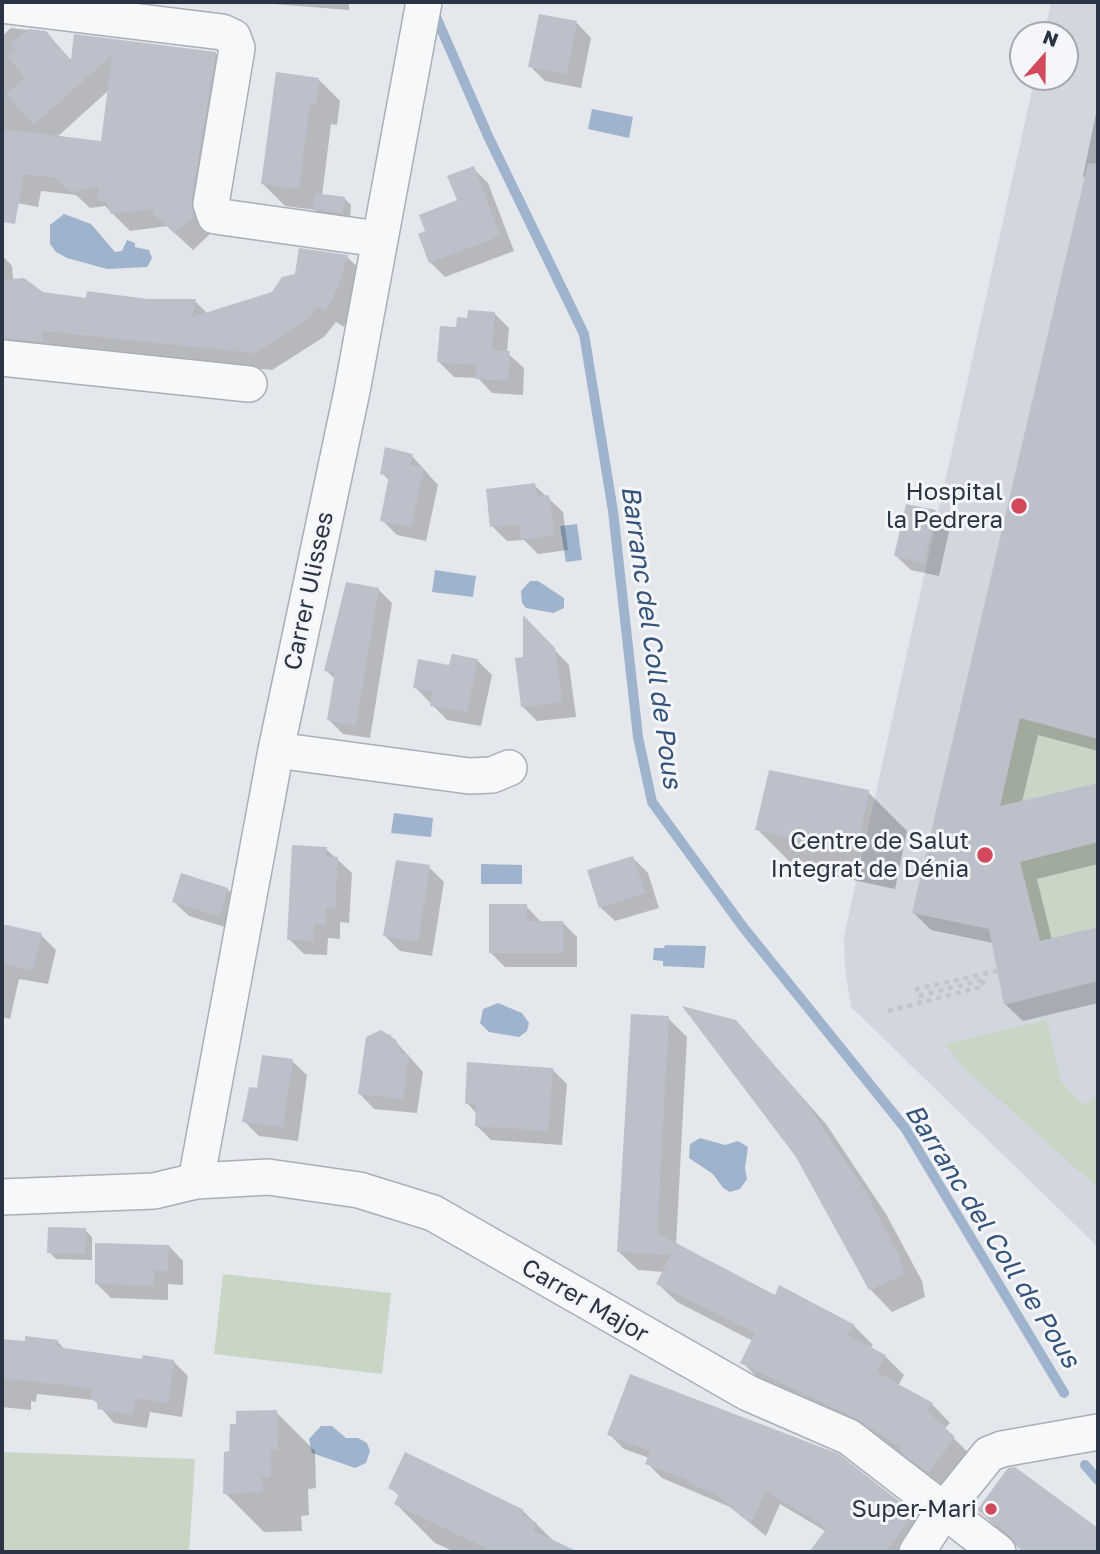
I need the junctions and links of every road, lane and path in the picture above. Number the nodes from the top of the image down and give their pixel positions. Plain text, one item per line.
1 (424, 2) edge
2 (2, 5) edge
3 (378, 239) junction
4 (2, 358) edge
5 (249, 384) dead end
6 (276, 750) junction
7 (509, 768) dead end
8 (997, 971) dead end
9 (888, 1011) dead end
10 (196, 1181) junction
11 (2, 1197) edge
12 (1098, 1432) edge
13 (944, 1510) junction
14 (916, 1552) edge
15 (998, 1552) edge

1 - 3 street, Carrer Ulisses
2 - 3 street
3 - 6 street, Carrer Ulisses
4 - 5 street
6 - 7 street
6 - 10 street, Carrer Ulisses
8 - 9 path
10 - 11 street, Carrer Major
10 - 13 street, Carrer Major
12 - 13 street
13 - 14 street
13 - 15 street, Carrer Major

